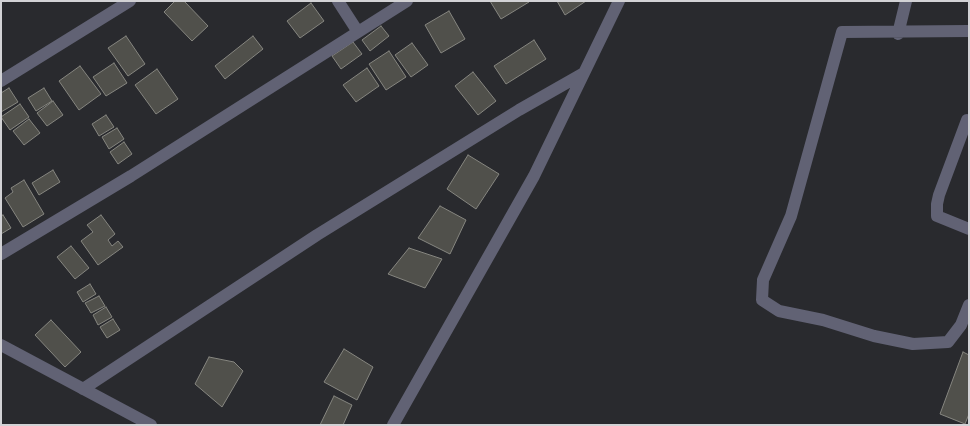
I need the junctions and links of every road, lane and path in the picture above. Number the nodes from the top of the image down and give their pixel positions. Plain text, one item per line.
1 (130, 1) edge
2 (338, 1) edge
3 (407, 1) edge
4 (619, 1) edge
5 (906, 1) edge
6 (969, 31) edge
7 (358, 32) junction
8 (898, 33) junction
9 (584, 73) junction
10 (1, 81) edge
11 (967, 120) dead end
12 (969, 229) edge
13 (1, 254) edge
14 (969, 305) edge
15 (1, 345) edge
16 (83, 389) junction
17 (151, 425) edge
18 (393, 425) edge

1 - 10 street
2 - 7 street
3 - 7 street
4 - 9 street
5 - 8 street
6 - 8 street
7 - 13 street
8 - 14 street
9 - 16 street
9 - 18 street
11 - 12 street
15 - 16 street
16 - 17 street

